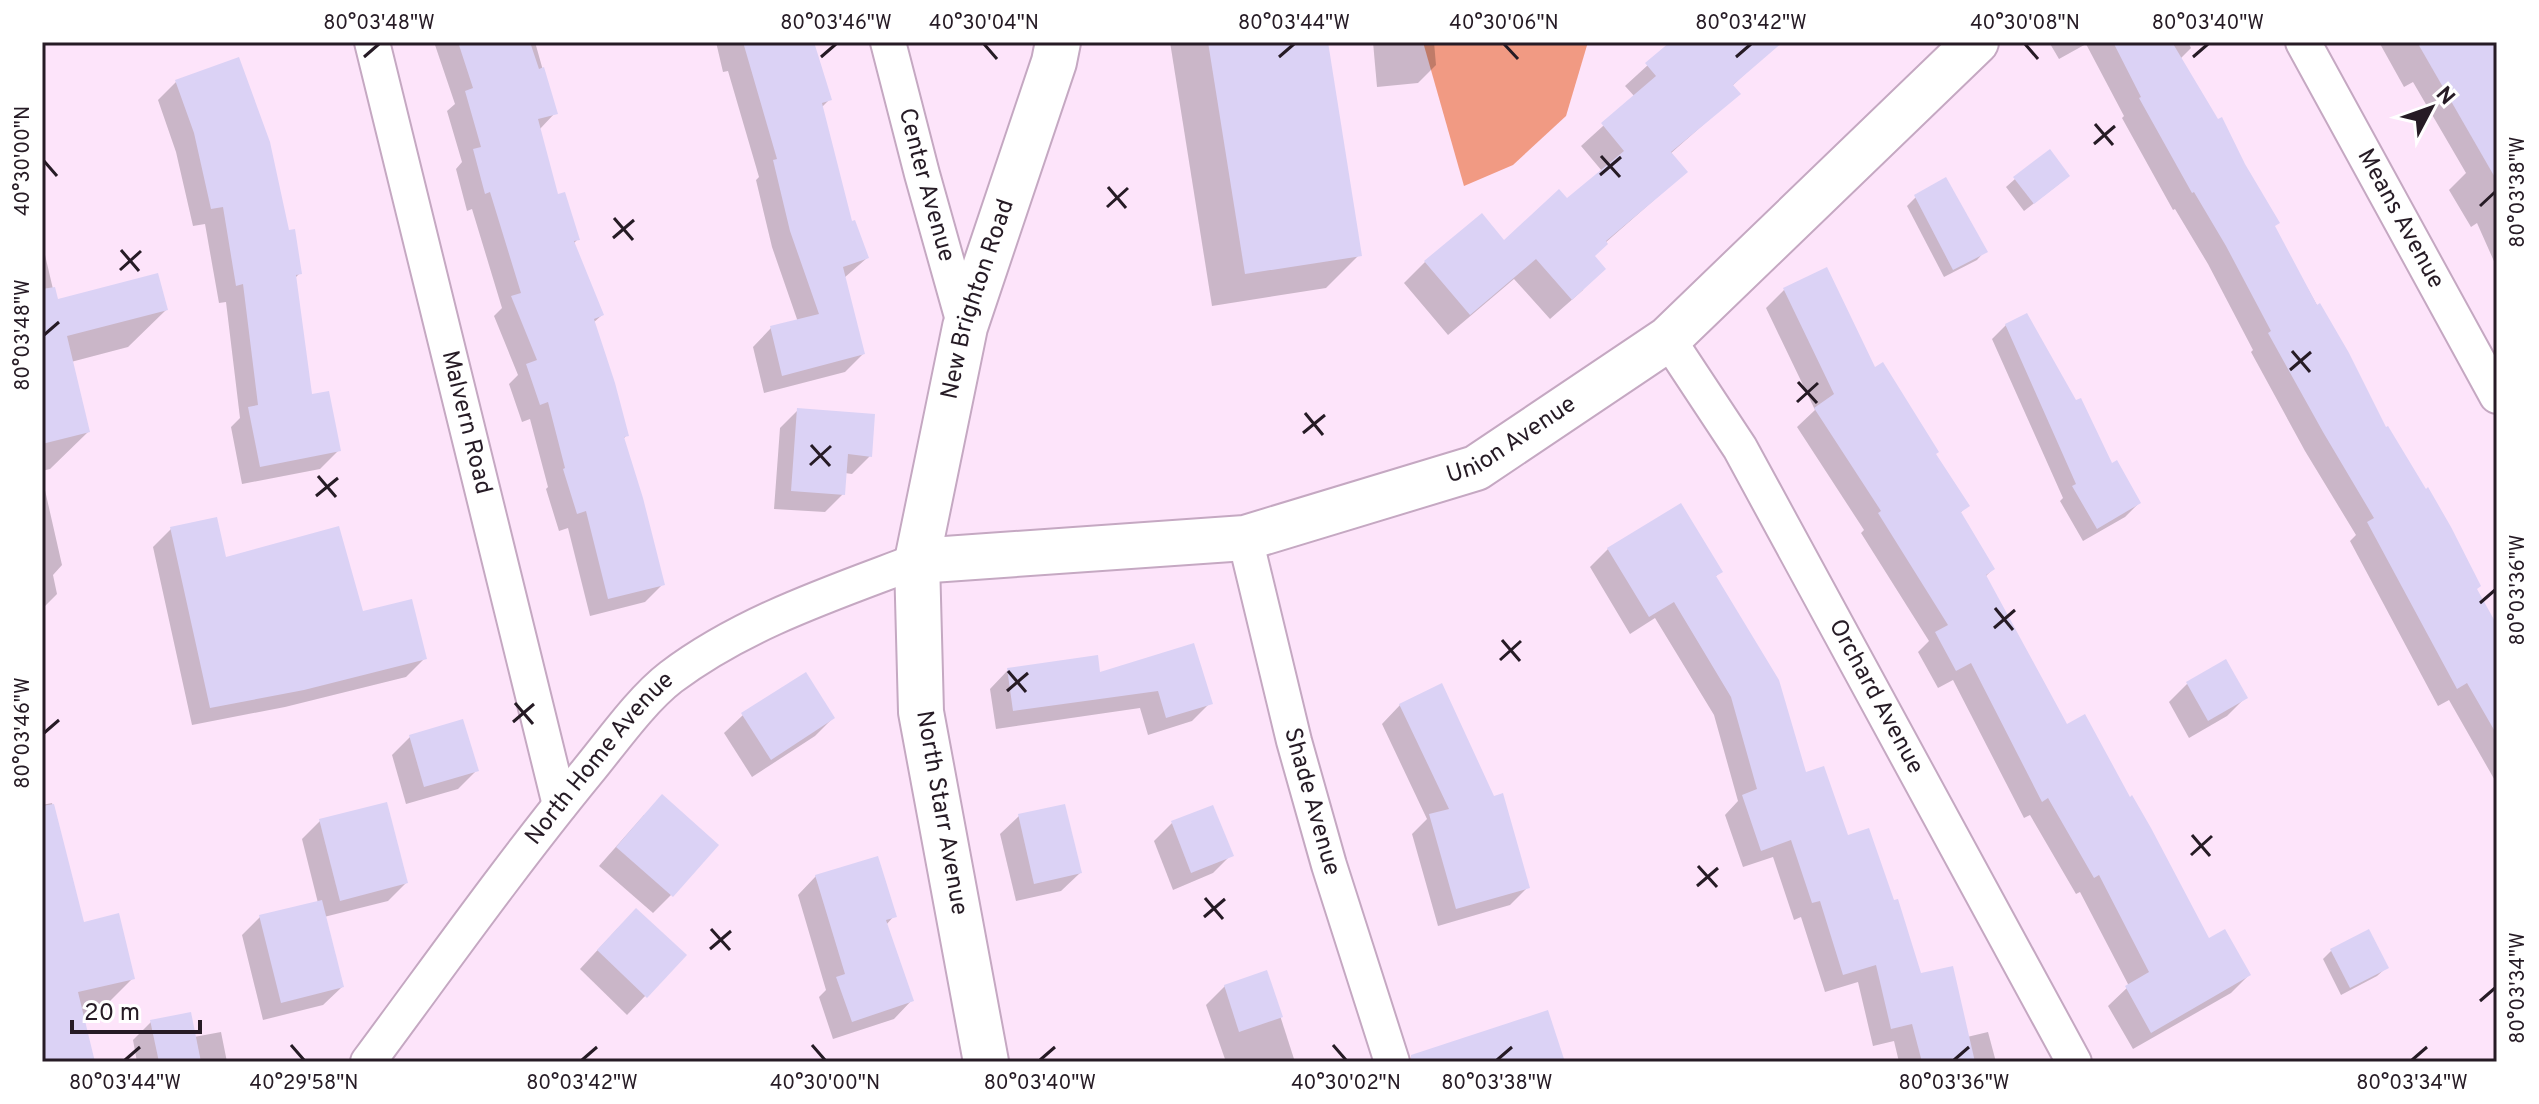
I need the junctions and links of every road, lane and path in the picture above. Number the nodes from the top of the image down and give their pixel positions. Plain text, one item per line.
1 (372, 42) edge
2 (888, 42) edge
3 (1058, 42) edge
4 (1976, 42) edge
5 (2303, 42) edge
6 (965, 327) junction
7 (1668, 339) junction
8 (2497, 396) edge
9 (1245, 538) junction
10 (917, 561) junction
11 (560, 805) junction
12 (368, 1062) edge
13 (986, 1062) edge
14 (1392, 1062) edge
15 (2074, 1062) edge

1 - 11 street, Malvern Road
2 - 6 street, Center Avenue
3 - 6 street, New Brighton Road
4 - 7 street, Union Avenue
5 - 8 street, Means Avenue
6 - 10 street, New Brighton Road
7 - 9 street, Union Avenue
7 - 15 street, Orchard Avenue
9 - 10 street, Union Avenue
9 - 14 street, Shade Avenue
10 - 11 street, North Home Avenue
10 - 13 street, North Starr Avenue
11 - 12 street, North Home Avenue

